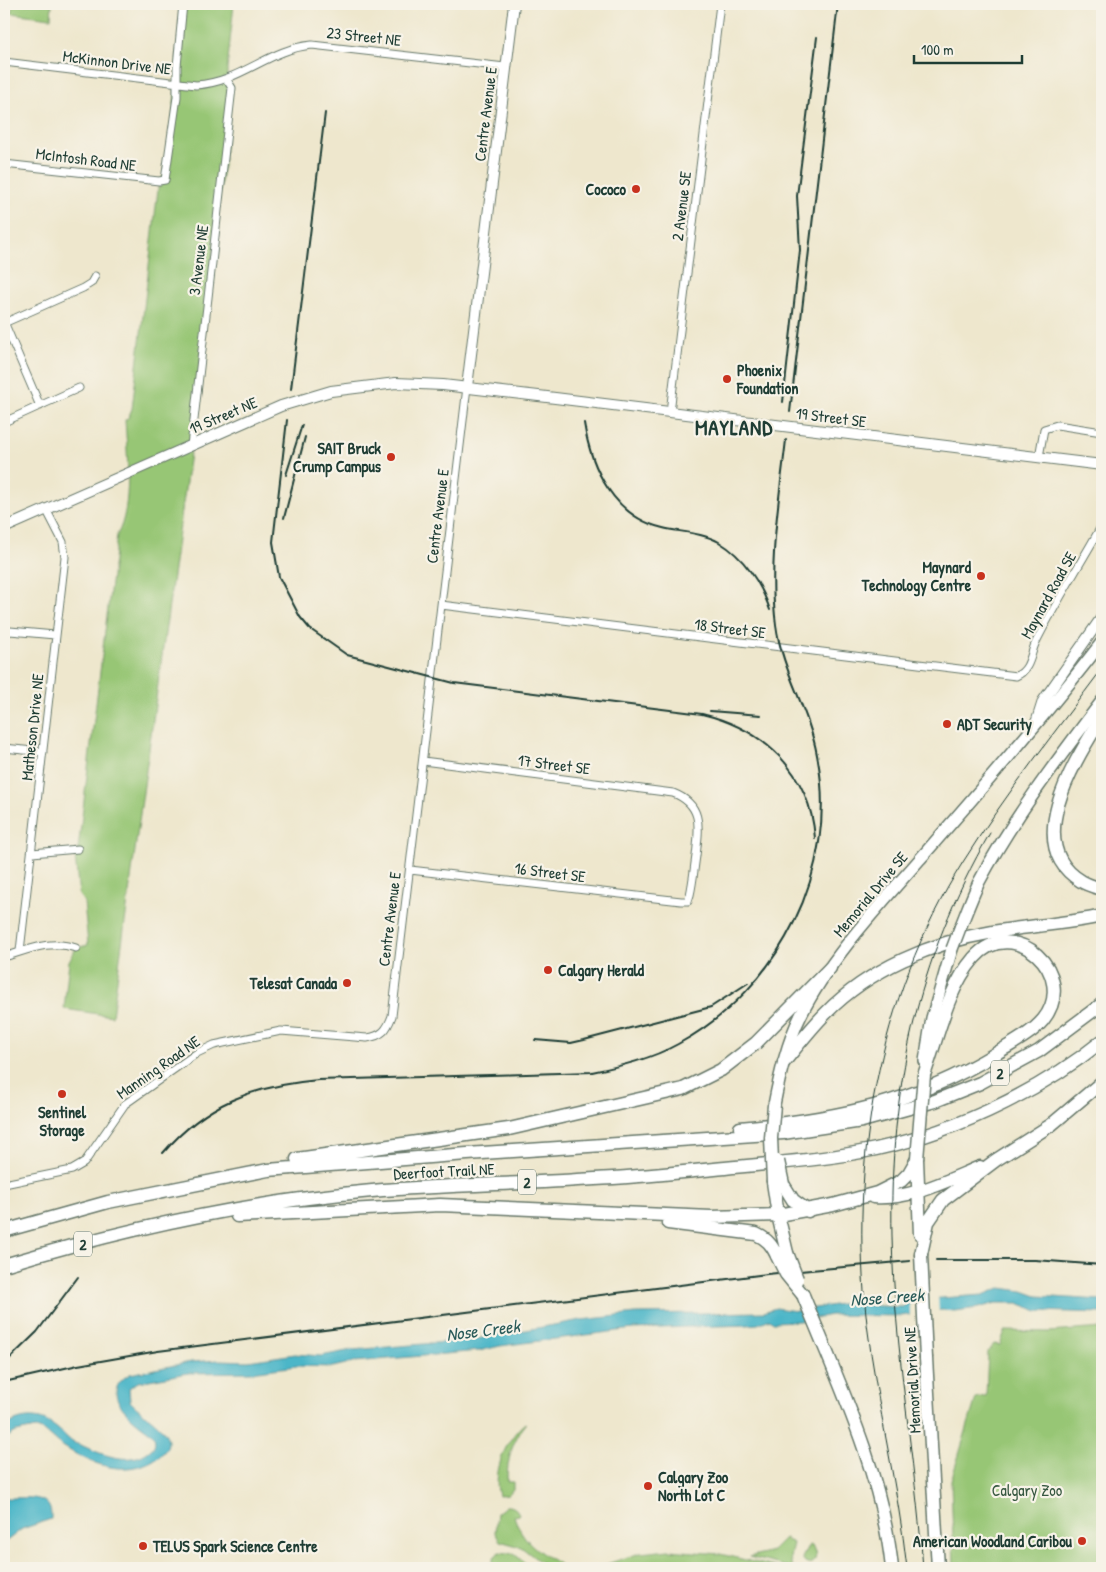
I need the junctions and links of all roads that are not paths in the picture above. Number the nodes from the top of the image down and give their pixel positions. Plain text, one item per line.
1 (183, 4) edge
2 (514, 4) edge
3 (720, 4) edge
4 (4, 62) edge
5 (506, 67) junction
6 (227, 80) junction
7 (176, 83) junction
8 (4, 164) edge
9 (95, 276) dead end
10 (4, 322) edge
11 (467, 387) junction
12 (79, 388) dead end
13 (40, 406) junction
14 (670, 412) junction
15 (4, 422) edge
16 (1102, 432) edge
17 (190, 446) junction
18 (1039, 457) junction
19 (1102, 465) edge
20 (46, 509) junction
21 (1102, 525) edge
22 (4, 528) edge
23 (441, 605) junction
24 (1102, 617) edge
25 (4, 633) edge
26 (55, 635) junction
27 (1102, 642) edge
28 (1016, 676) joint
29 (1102, 701) edge
30 (1102, 717) edge
31 (1037, 720) junction
32 (4, 748) edge
33 (43, 752) junction
34 (423, 761) junction
35 (78, 849) dead end
36 (32, 853) junction
37 (410, 870) junction
38 (1102, 889) edge
39 (688, 901) joint
40 (1102, 916) edge
41 (76, 948) dead end
42 (20, 951) junction
43 (4, 957) edge
44 (830, 968) junction
45 (1102, 1004) edge
46 (385, 1031) joint
47 (1102, 1041) edge
48 (784, 1062) junction
49 (924, 1075) junction
50 (1102, 1082) edge
51 (774, 1105) joint
52 (703, 1137) junction
53 (917, 1159) junction
54 (996, 1160) junction
55 (268, 1170) junction
56 (778, 1183) junction
57 (4, 1184) edge
58 (918, 1190) junction
59 (868, 1196) junction
60 (551, 1210) junction
61 (808, 1210) junction
62 (778, 1215) junction
63 (163, 1223) junction
64 (4, 1231) edge
65 (782, 1254) junction
66 (921, 1254) junction
67 (4, 1265) edge
68 (892, 1568) edge
69 (938, 1568) edge

1 - 7 street
2 - 5 street, Centre Avenue E
3 - 14 street, 2 Avenue SE
4 - 7 street, McKinnon Drive NE
5 - 6 street, 23 Street NE
5 - 11 street, Centre Avenue E
6 - 7 street, McKinnon Drive NE
6 - 17 street, 3 Avenue NE
7 - 8 street, McIntosh Road NE
9 - 10 street
10 - 13 street
11 - 14 street, 19 Street SE
11 - 17 street, 19 Street NE
11 - 23 street, Centre Avenue E
12 - 13 street
13 - 15 street
14 - 18 street, 19 Street SE
16 - 18 street
17 - 20 street, 19 Street NE
18 - 19 street, 19 Street SE
20 - 22 street, 19 Street NE
20 - 26 street, Matheson Drive NE
21 - 28 street, Maynard Road SE
23 - 28 street, 18 Street SE
23 - 34 street, Centre Avenue E
24 - 31 street
25 - 26 street
26 - 33 street, Matheson Drive NE
27 - 31 main road, Memorial Drive SE
29 - 49 main road, bridge
30 - 38 highway
31 - 44 main road, Memorial Drive SE
32 - 33 street
33 - 36 street, Matheson Drive NE
34 - 37 street, Centre Avenue E
34 - 39 street, 17 Street SE
35 - 36 street
36 - 42 street, Matheson Drive NE
37 - 39 street, 16 Street SE
37 - 46 street, Centre Avenue E
40 - 48 highway
41 - 42 street
42 - 43 street
44 - 48 main road, Memorial Drive SE
44 - 55 highway
45 - 52 highway, Deerfoot Trail NE / 2
46 - 57 street, Manning Road NE
47 - 63 highway, Deerfoot Trail NE / 2
48 - 51 main road, Memorial Drive SE
49 - 52 highway
49 - 53 highway, bridge
50 - 54 highway
51 - 56 highway, Memorial Drive SE, bridge
52 - 55 highway, Deerfoot Trail NE / 2
53 - 58 highway
53 - 59 highway
54 - 58 highway
54 - 66 highway
55 - 64 highway, Deerfoot Trail NE / 2
56 - 61 highway
56 - 62 highway, Memorial Drive SE
58 - 59 highway
58 - 66 highway, Memorial Drive NE
59 - 61 highway
60 - 62 highway
60 - 63 highway
60 - 65 highway
61 - 62 highway
62 - 65 highway
63 - 67 highway, Deerfoot Trail NE / 2
65 - 68 highway, bridge
66 - 69 highway, Memorial Drive NE, bridge

